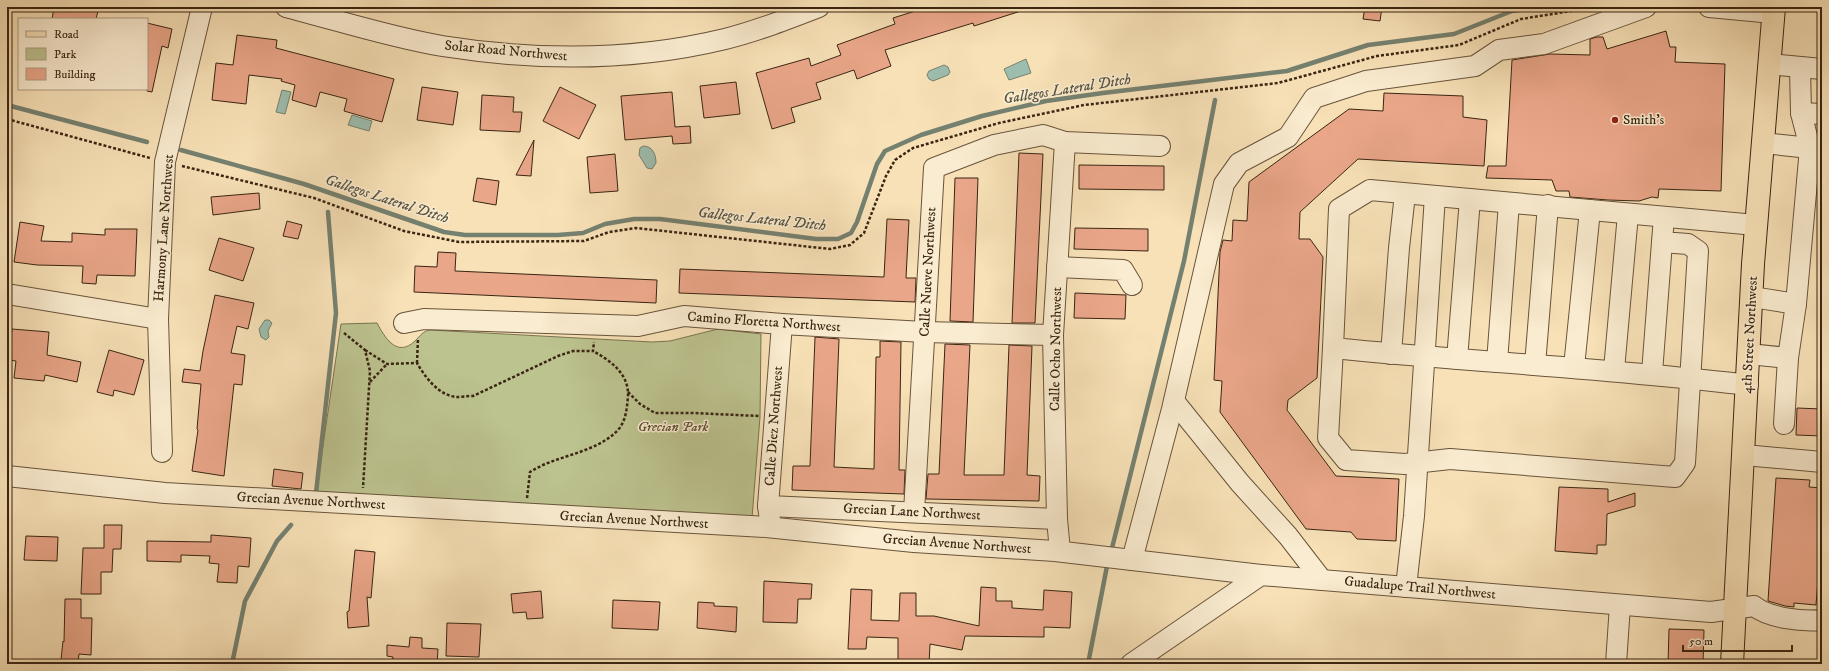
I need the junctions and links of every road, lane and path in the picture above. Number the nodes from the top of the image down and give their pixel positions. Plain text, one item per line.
1 (202, 7) edge
2 (286, 7) edge
3 (819, 7) edge
4 (1595, 7) edge
5 (1646, 7) edge
6 (1709, 7) edge
7 (1774, 10) edge
8 (1769, 64) junction
9 (1800, 67) junction
10 (1822, 69) edge
11 (1801, 114) junction
12 (1822, 114) edge
13 (7, 119) edge
14 (1065, 142) junction
15 (1763, 143) junction
16 (1160, 146) dead end
17 (1816, 148) edge
18 (165, 162) junction
19 (1405, 194) junction
20 (1435, 196) junction
21 (1470, 199) junction
22 (1509, 203) junction
23 (1548, 205) junction
24 (1590, 210) junction
25 (1628, 214) junction
26 (1664, 217) junction
27 (1756, 225) junction
28 (1662, 242) junction
29 (1058, 267) junction
30 (1132, 285) dead end
31 (7, 294) edge
32 (1752, 297) junction
33 (1796, 304) junction
34 (158, 320) junction
35 (782, 324) junction
36 (411, 330) joint
37 (924, 332) junction
38 (344, 333) dead end
39 (1053, 335) junction
40 (595, 341) dead end
41 (1333, 348) junction
42 (365, 350) junction
43 (593, 351) junction
44 (1391, 354) junction
45 (1749, 354) junction
46 (1424, 357) junction
47 (1788, 358) junction
48 (1457, 359) junction
49 (1497, 362) junction
50 (417, 363) junction
51 (387, 364) junction
52 (1535, 365) junction
53 (1574, 368) junction
54 (1614, 370) junction
55 (1652, 374) junction
56 (1690, 378) junction
57 (370, 382) junction
58 (1748, 385) junction
59 (628, 392) junction
60 (1174, 400) junction
61 (760, 416) dead end
62 (1784, 424) dead end
63 (162, 452) dead end
64 (1744, 455) junction
65 (1417, 462) junction
66 (1822, 462) edge
67 (7, 476) edge
68 (363, 492) dead end
69 (527, 501) dead end
70 (768, 506) junction
71 (914, 512) junction
72 (1057, 519) junction
73 (772, 528) junction
74 (1060, 552) junction
75 (1132, 560) junction
76 (1261, 575) junction
77 (1322, 580) junction
78 (1406, 587) junction
79 (1620, 604) junction
80 (1736, 608) junction
81 (1822, 620) edge
82 (1131, 664) edge
83 (1616, 664) edge
84 (1732, 664) edge

1 - 18 street, Harmony Lane Northwest
2 - 3 street, Solar Road Northwest
4 - 18 path
5 - 60 street
6 - 7 street
7 - 8 main road, 4th Street Northwest
8 - 9 street
8 - 15 main road, 4th Street Northwest
9 - 10 street
9 - 11 street
11 - 12 street
11 - 17 street
13 - 18 path
14 - 16 street
14 - 29 street, Calle Ocho Northwest
14 - 37 street, Calle Nueve Northwest
15 - 17 street
15 - 27 main road, 4th Street Northwest
17 - 33 street
18 - 34 street, Harmony Lane Northwest
19 - 20 street
19 - 41 street
19 - 44 street
20 - 21 street
20 - 46 street
21 - 22 street
21 - 48 street
22 - 23 street
22 - 49 street
23 - 24 street
23 - 52 street
24 - 25 street
24 - 53 street
25 - 26 street
25 - 54 street
26 - 27 street
26 - 28 street
27 - 32 main road, 4th Street Northwest
28 - 55 street
28 - 56 street
29 - 30 street
29 - 39 street, Calle Ocho Northwest
31 - 34 street
32 - 33 street
32 - 45 main road, 4th Street Northwest
33 - 47 street
34 - 63 street, Harmony Lane Northwest
35 - 36 street, Camino Floretta Northwest
35 - 37 street, Camino Floretta Northwest
35 - 70 street, Calle Diez Northwest
36 - 50 path
37 - 39 street, Camino Floretta Northwest
37 - 71 street, Calle Nueve Northwest
38 - 42 path
39 - 72 street, Calle Ocho Northwest
40 - 43 path
41 - 44 street
41 - 65 street
42 - 51 path
42 - 57 path
43 - 50 path
43 - 59 path
44 - 46 street
45 - 47 street
45 - 58 main road, 4th Street Northwest
46 - 48 street
46 - 65 street
47 - 62 street
48 - 49 street
49 - 52 street
50 - 51 path
51 - 57 path
52 - 53 street
53 - 54 street
54 - 55 street
55 - 56 street
56 - 58 street
56 - 65 street
57 - 68 path
58 - 64 main road, 4th Street Northwest
59 - 61 path
59 - 69 path
60 - 75 street
60 - 77 street
64 - 66 street
64 - 80 main road, 4th Street Northwest
65 - 78 street
67 - 73 street, Grecian Avenue Northwest
70 - 71 street, Grecian Lane Northwest
70 - 73 street, Calle Diez Northwest
71 - 72 street, Grecian Lane Northwest
72 - 74 street, Calle Ocho Northwest
73 - 74 street, Grecian Avenue Northwest
74 - 75 street, Grecian Avenue Northwest
75 - 76 street, Grecian Avenue Northwest
76 - 77 street, Guadalupe Trail Northwest
76 - 82 street
77 - 78 street, Guadalupe Trail Northwest
78 - 79 street, Guadalupe Trail Northwest
79 - 80 street, Guadalupe Trail Northwest
79 - 83 street
80 - 81 street, Guadalupe Trail Northwest
80 - 84 main road, 4th Street Northwest

